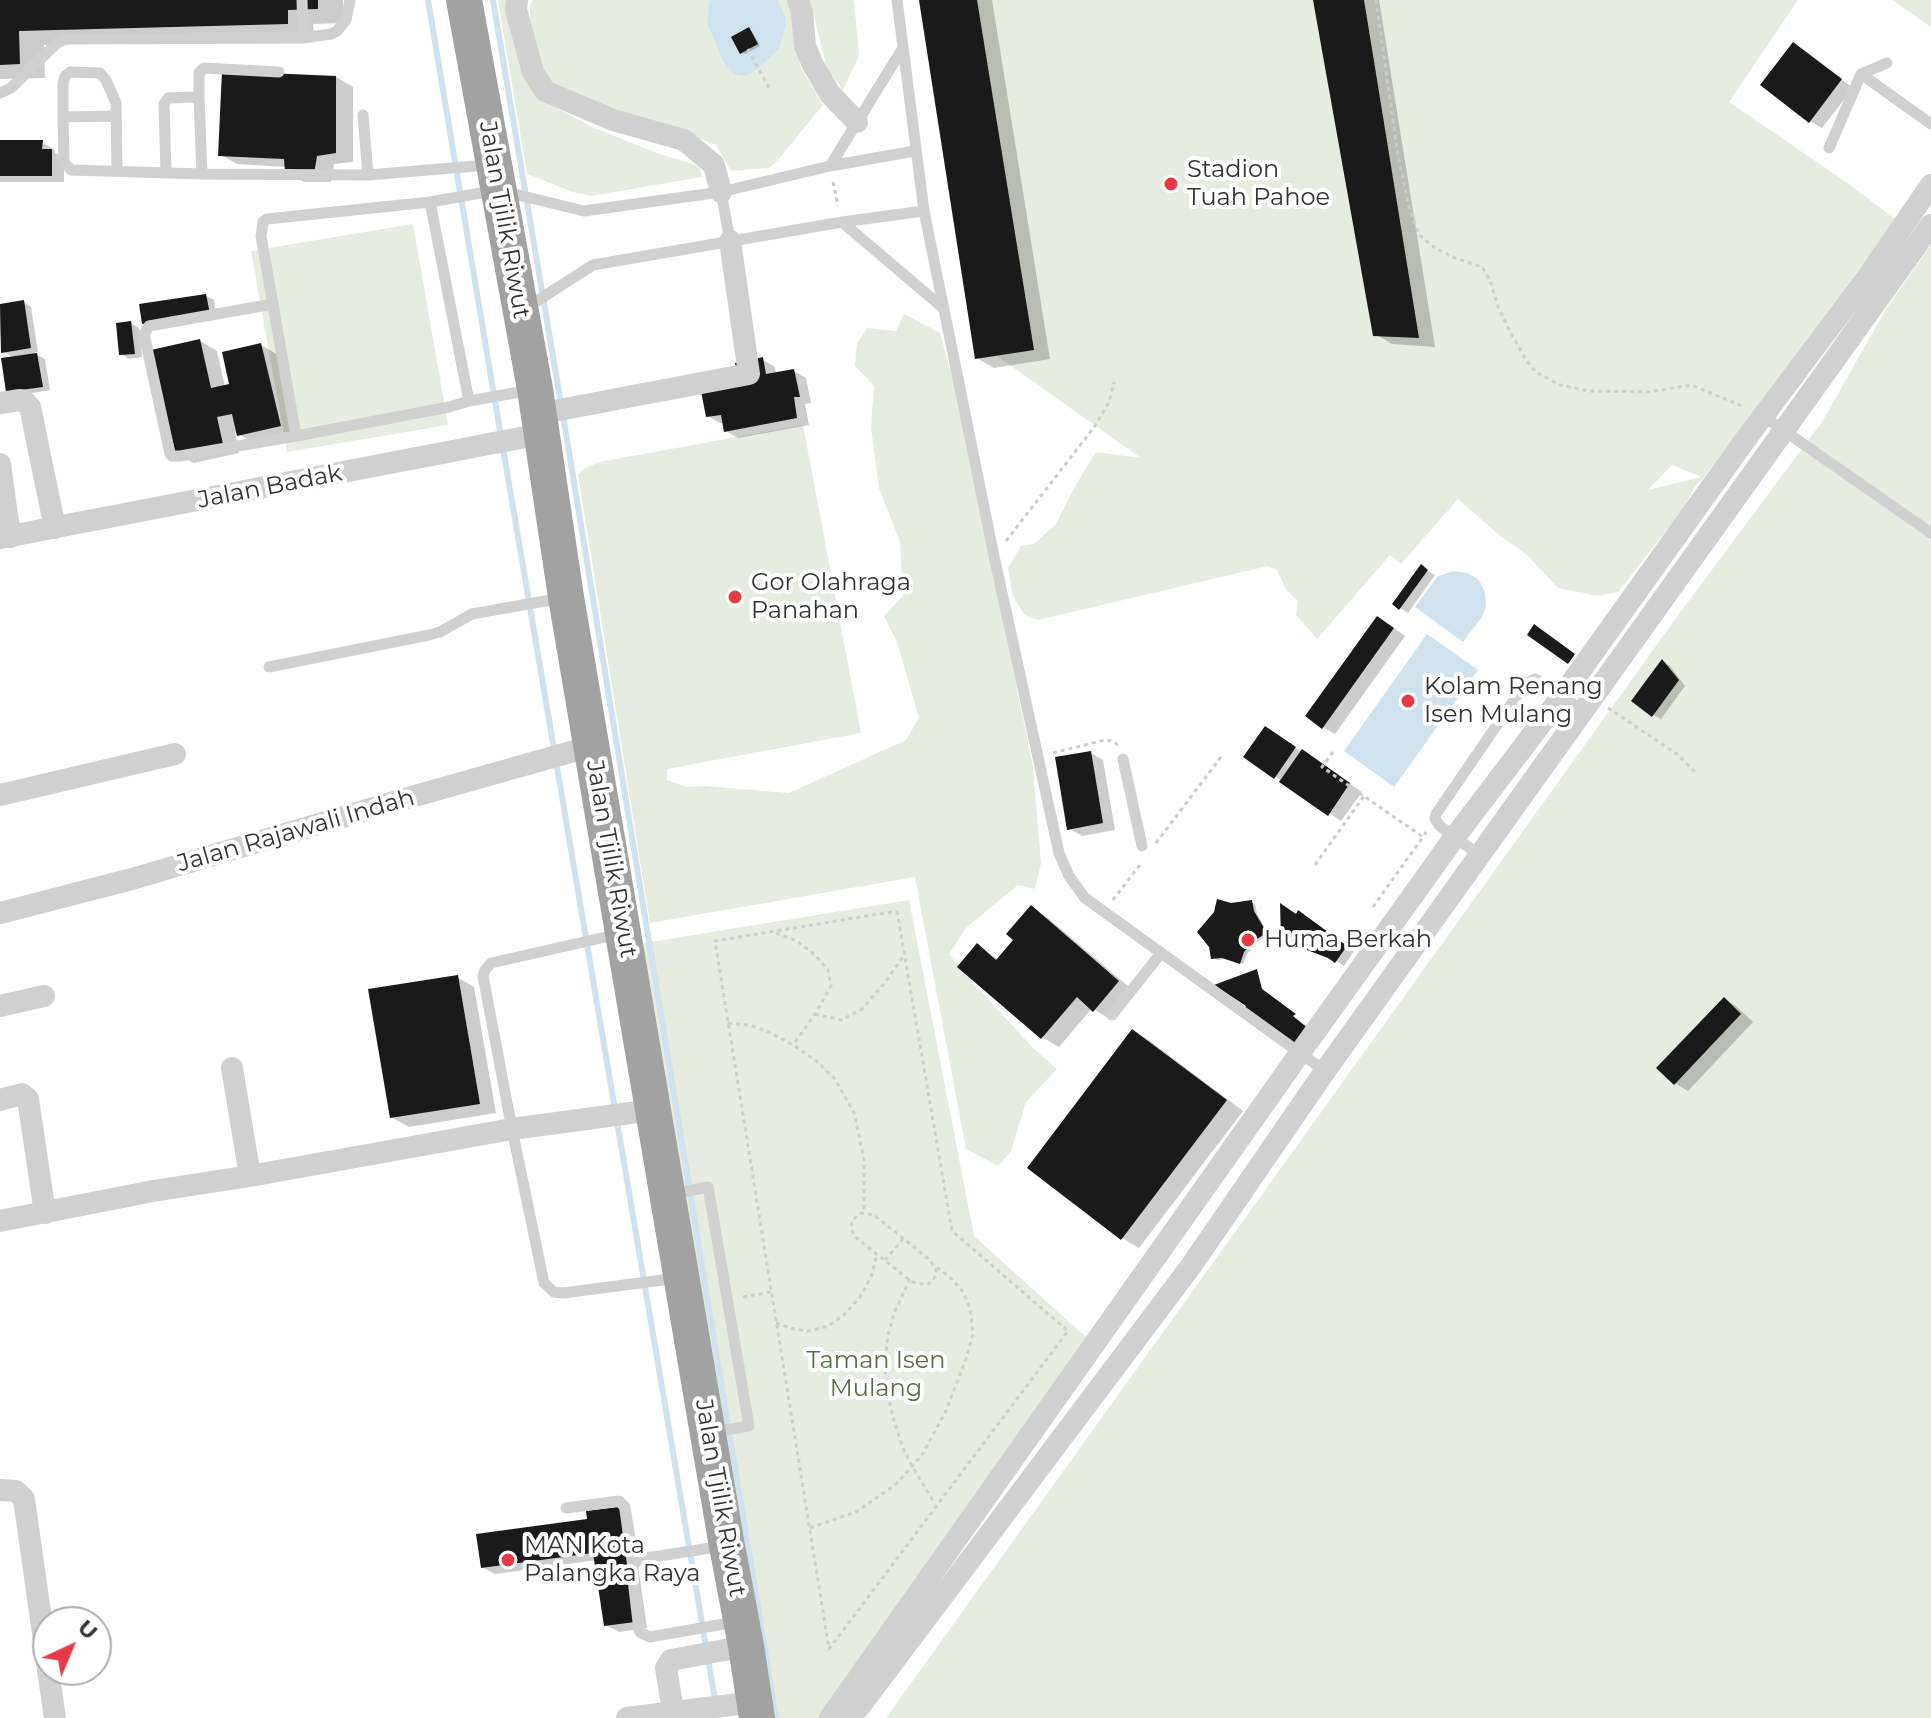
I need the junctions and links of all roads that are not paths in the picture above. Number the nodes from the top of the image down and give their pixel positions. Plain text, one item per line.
1 (302, 0) edge
2 (350, 0) edge
3 (464, 0) edge
4 (517, 0) edge
5 (798, 0) edge
6 (897, 0) edge
7 (303, 38) junction
8 (903, 48) junction
9 (1887, 63) dead end
10 (279, 72) dead end
11 (1861, 74) junction
12 (0, 93) edge
13 (199, 97) junction
14 (363, 115) dead end
15 (116, 116) junction
16 (63, 117) junction
17 (857, 122) junction
18 (1931, 124) edge
19 (1829, 148) dead end
20 (915, 151) junction
21 (830, 166) junction
22 (117, 171) junction
23 (166, 172) junction
24 (202, 174) junction
25 (368, 175) junction
26 (495, 177) junction
27 (1931, 185) edge
28 (721, 192) junction
29 (430, 202) junction
30 (924, 211) junction
31 (842, 222) junction
32 (1931, 225) edge
33 (730, 241) junction
34 (273, 304) junction
35 (943, 307) junction
36 (520, 312) junction
37 (469, 401) junction
38 (0, 403) edge
39 (545, 411) junction
40 (1763, 416) junction
41 (1783, 430) junction
42 (296, 436) junction
43 (0, 464) edge
44 (55, 528) junction
45 (1931, 533) edge
46 (5, 538) edge
47 (566, 597) junction
48 (269, 667) dead end
49 (1562, 696) junction
50 (1587, 704) junction
51 (592, 746) junction
52 (175, 754) dead end
53 (1123, 759) road end
54 (0, 795) edge
55 (1454, 838) junction
56 (1147, 850) road end
57 (1479, 855) junction
58 (0, 913) edge
59 (623, 933) junction
60 (1161, 953) junction
61 (44, 996) dead end
62 (0, 1006) edge
63 (1112, 1015) dead end
64 (1300, 1053) junction
65 (232, 1068) dead end
66 (1325, 1071) junction
67 (0, 1100) edge
68 (653, 1110) junction
69 (512, 1129) junction
70 (250, 1176) junction
71 (668, 1194) junction
72 (45, 1213) junction
73 (0, 1221) edge
74 (683, 1278) junction
75 (709, 1433) junction
76 (0, 1490) edge
77 (566, 1508) dead end
78 (727, 1546) junction
79 (634, 1563) junction
80 (39, 1606) edge
81 (744, 1634) junction
82 (50, 1686) edge
83 (756, 1710) edge
84 (673, 1711) junction
85 (55, 1718) edge
86 (627, 1718) edge
87 (830, 1718) edge
88 (851, 1718) edge

1 - 7 lane
2 - 7 lane
3 - 26 highway, Jalan Tjilik Riwut
4 - 28 street
5 - 17 street
6 - 8 lane
7 - 12 lane
8 - 17 lane
8 - 20 lane
9 - 11 lane
10 - 13 lane
11 - 18 lane
11 - 19 lane
13 - 23 lane
13 - 24 lane
14 - 25 lane
15 - 16 lane
15 - 16 lane
15 - 22 lane
16 - 22 lane
17 - 21 lane
20 - 21 lane
20 - 30 lane
21 - 28 lane
22 - 23 lane
23 - 24 lane
24 - 25 lane
25 - 26 lane
26 - 28 lane
26 - 29 lane
26 - 36 highway, Jalan Tjilik Riwut
27 - 40 street
28 - 33 lane
29 - 34 lane
29 - 37 lane
30 - 31 lane
30 - 35 lane
31 - 33 lane
31 - 35 lane
32 - 41 street
33 - 36 lane
33 - 39 street, Jalan Badak
34 - 42 lane
34 - 42 lane
35 - 60 lane
36 - 39 highway, Jalan Tjilik Riwut
37 - 39 lane
37 - 42 lane
38 - 44 street
39 - 44 street, Jalan Badak
39 - 47 highway, Jalan Tjilik Riwut
40 - 41 lane
40 - 49 street
41 - 45 lane
41 - 50 street
43 - 46 street
44 - 46 street, Jalan Badak
47 - 48 lane
47 - 51 highway, Jalan Tjilik Riwut
49 - 50 lane
49 - 55 street
49 - 55 lane
50 - 57 street
51 - 58 street, Jalan Rajawali Indah
51 - 59 highway, Jalan Tjilik Riwut
52 - 54 street
53 - 56 lane
55 - 57 lane
55 - 64 street
57 - 66 street
59 - 68 highway, Jalan Tjilik Riwut
59 - 69 lane
60 - 63 lane
60 - 64 lane
61 - 62 street
64 - 66 lane
64 - 87 street
65 - 70 street
66 - 88 street
67 - 72 street
68 - 69 street
68 - 71 highway, Jalan Tjilik Riwut
69 - 70 street
69 - 74 lane
70 - 72 street
71 - 74 highway, Jalan Tjilik Riwut
71 - 75 lane
72 - 73 street
74 - 75 highway, Jalan Tjilik Riwut
75 - 78 highway, Jalan Tjilik Riwut
76 - 80 street
77 - 79 lane
78 - 79 lane
78 - 81 highway, Jalan Tjilik Riwut
79 - 81 lane
81 - 83 highway, Jalan Tjilik Riwut
81 - 84 street
82 - 85 street
83 - 84 street
84 - 86 street

